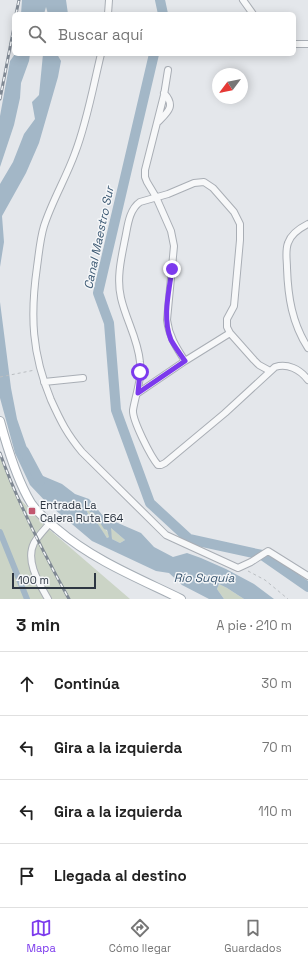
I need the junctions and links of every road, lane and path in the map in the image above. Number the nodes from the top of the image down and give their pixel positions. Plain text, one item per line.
1 (109, 0) edge
2 (243, 0) edge
3 (108, 12) edge
4 (252, 12) edge
5 (296, 44) edge
6 (308, 44) edge
7 (101, 56) edge
8 (168, 70) dead end
9 (156, 197) junction
10 (308, 224) edge
11 (230, 333) junction
12 (308, 348) edge
13 (185, 361) junction
14 (40, 370) junction
15 (270, 371) junction
16 (0, 377) edge
17 (83, 378) dead end
18 (308, 380) edge
19 (44, 382) junction
20 (138, 393) junction
21 (0, 421) edge
22 (50, 523) junction
23 (241, 567) junction
24 (308, 576) edge
25 (48, 599) edge
26 (181, 599) edge
27 (288, 599) edge

1 - 3 street
2 - 4 street
5 - 6 street
7 - 14 street
8 - 9 street
9 - 11 street
9 - 13 street
9 - 20 street
10 - 12 street
11 - 13 street
11 - 15 street
13 - 20 street
14 - 16 path
14 - 19 street
15 - 18 street
15 - 20 street
17 - 19 street
19 - 23 street
21 - 22 main road
22 - 25 street
22 - 26 main road
23 - 24 street
23 - 27 path

